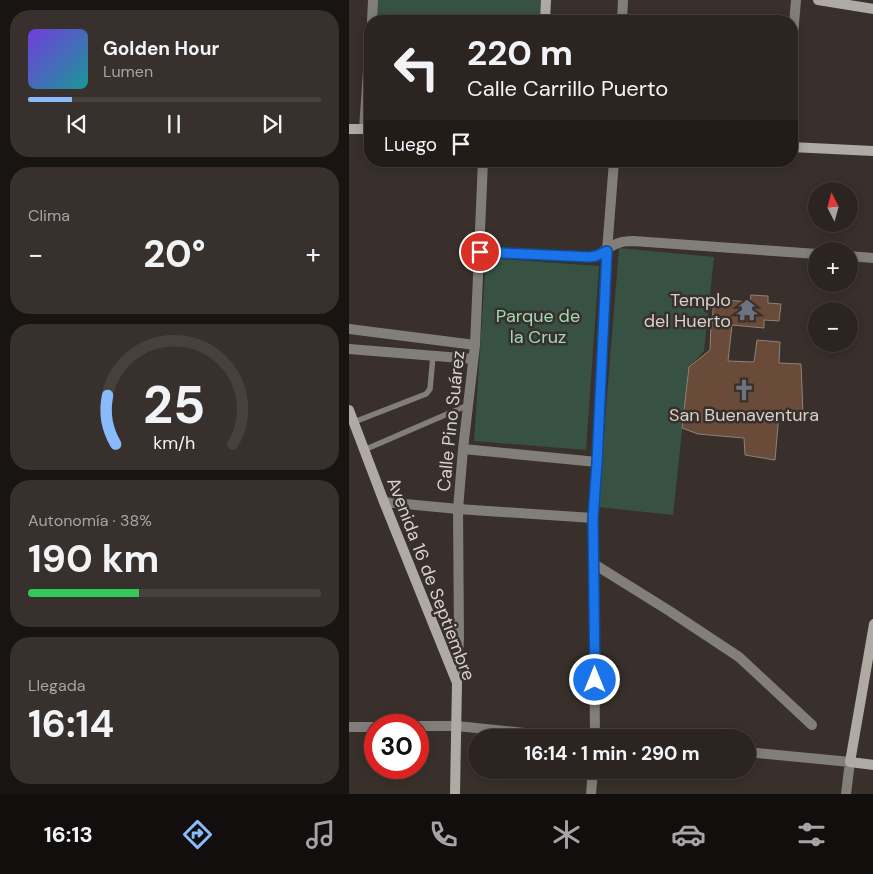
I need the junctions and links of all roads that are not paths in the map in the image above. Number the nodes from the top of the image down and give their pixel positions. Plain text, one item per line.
1 (373, 0) edge
2 (546, 0) edge
3 (623, 0) edge
4 (796, 0) edge
5 (818, 0) edge
6 (873, 9) edge
7 (372, 15) edge
8 (545, 15) edge
9 (622, 15) edge
10 (795, 15) edge
11 (349, 129) edge
12 (364, 129) edge
13 (798, 147) edge
14 (873, 151) edge
15 (483, 167) edge
16 (614, 167) edge
17 (607, 251) junction
18 (480, 252) junction
19 (808, 253) edge
20 (858, 257) edge
21 (873, 258) edge
22 (349, 329) edge
23 (475, 345) junction
24 (349, 349) edge
25 (433, 356) junction
26 (473, 359) junction
27 (468, 405) junction
28 (349, 410) edge
29 (354, 422) junction
30 (463, 449) junction
31 (364, 450) junction
32 (597, 462) junction
33 (384, 502) junction
34 (458, 510) junction
35 (593, 518) junction
36 (594, 564) junction
37 (873, 624) edge
38 (457, 683) junction
39 (812, 725) dead end
40 (429, 726) edge
41 (457, 726) junction
42 (349, 727) edge
43 (364, 727) edge
44 (486, 729) edge
45 (595, 729) edge
46 (756, 753) edge
47 (850, 762) junction
48 (873, 765) edge
49 (592, 779) edge
50 (455, 794) edge
51 (591, 794) edge
52 (846, 794) edge

1 - 7 street
2 - 8 main road
3 - 9 street
4 - 10 street
5 - 6 main road
11 - 12 main road
13 - 14 main road
15 - 18 street, Calle Pino Suárez
16 - 17 street
17 - 18 street
17 - 19 street
17 - 32 street
18 - 23 street, Calle Pino Suárez
20 - 21 street
22 - 23 street
23 - 26 street, Calle Pino Suárez
24 - 25 street
25 - 26 street
25 - 29 lane
26 - 27 street, Calle Pino Suárez
27 - 30 street, Calle Pino Suárez
27 - 31 lane
28 - 29 main road, Avenida 16 de Septiembre
29 - 31 main road, Avenida 16 de Septiembre
30 - 32 street
30 - 34 street, Calle Pino Suárez
31 - 33 main road, Avenida 16 de Septiembre
32 - 35 street
33 - 34 street
33 - 38 main road, Avenida 16 de Septiembre
34 - 35 street
34 - 38 street, Calle Pino Suárez
35 - 36 street
36 - 39 street
36 - 45 street
37 - 47 main road
38 - 41 main road, Avenida 16 de Septiembre
40 - 41 street
41 - 44 street
41 - 50 main road, Avenida 16 de Septiembre
42 - 43 street
46 - 47 street
47 - 48 main road
47 - 52 street
49 - 51 street

